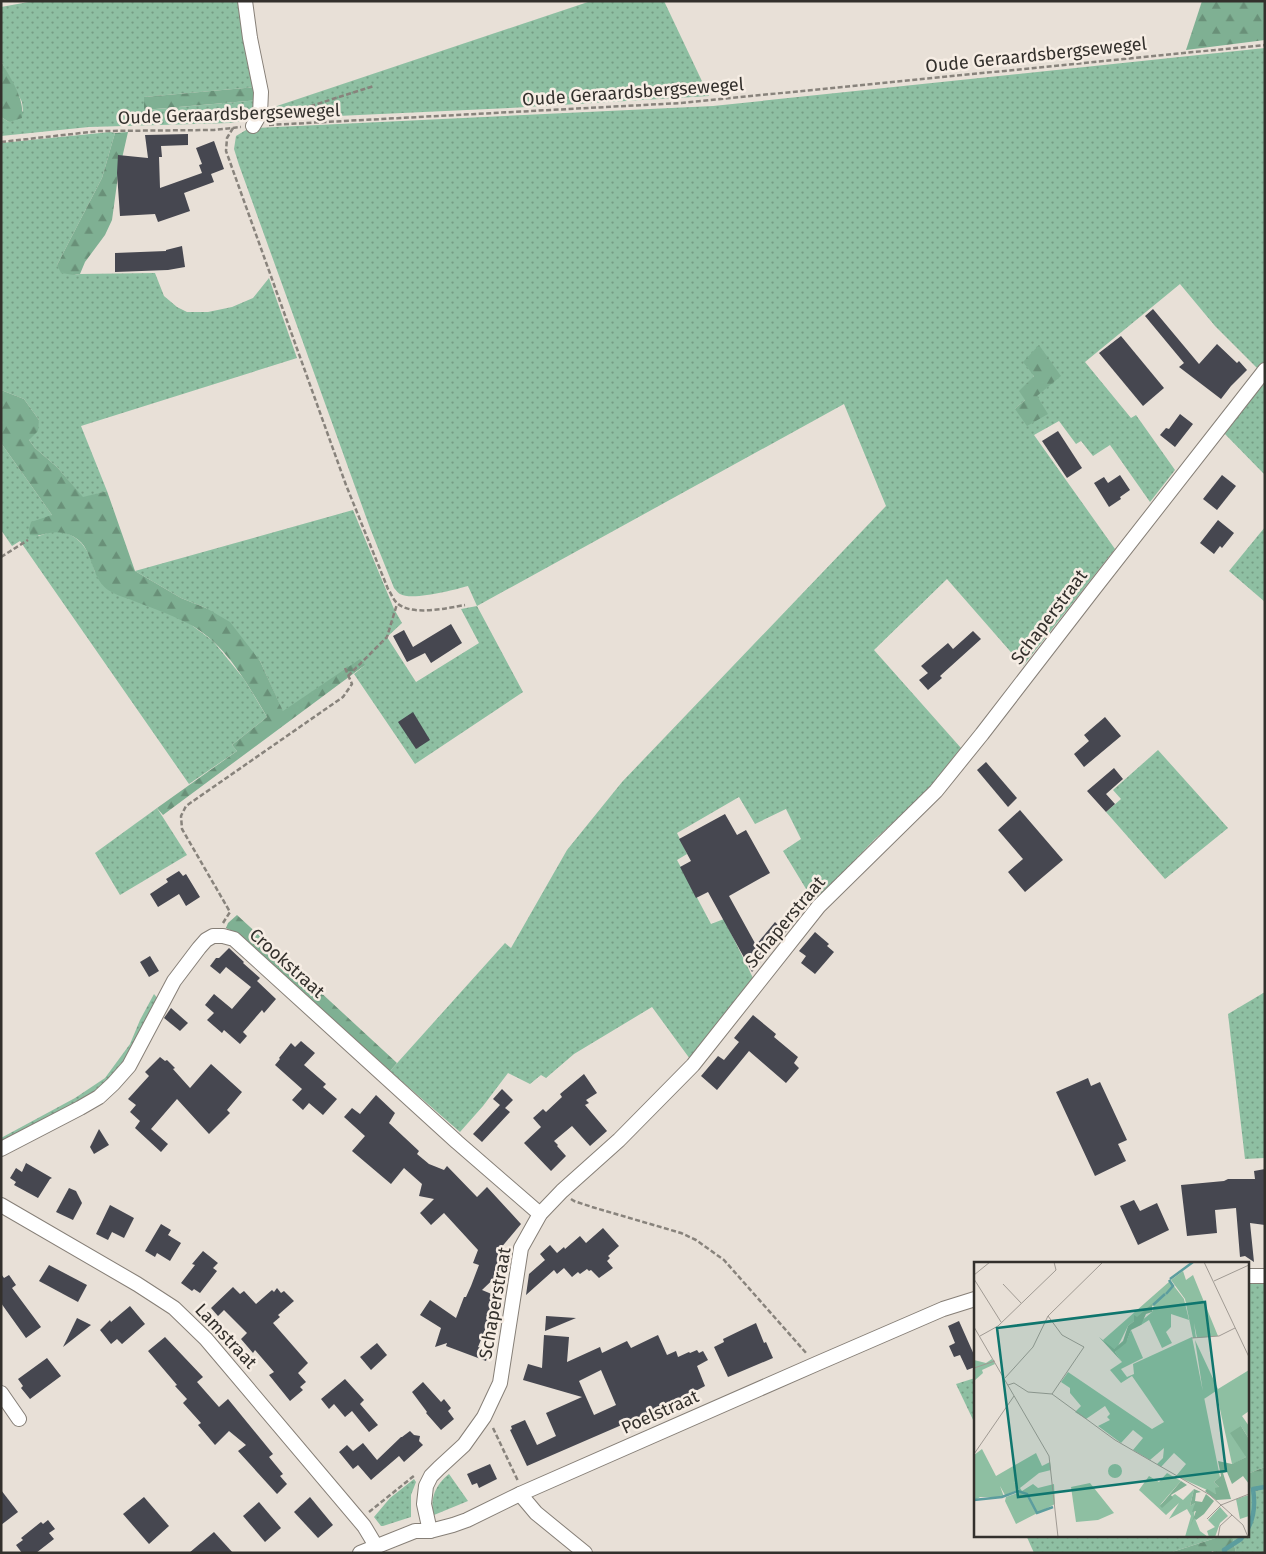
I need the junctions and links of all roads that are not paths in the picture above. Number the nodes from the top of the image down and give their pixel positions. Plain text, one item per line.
1 (245, 1) edge
2 (257, 120) road end
3 (1265, 370) edge
4 (1, 1150) edge
5 (1, 1205) edge
6 (540, 1214) junction
7 (1248, 1276) edge
8 (1265, 1276) edge
9 (974, 1299) edge
10 (3, 1400) edge
11 (19, 1418) dead end
12 (520, 1494) junction
13 (430, 1531) junction
14 (376, 1546) junction
15 (360, 1553) edge
16 (585, 1553) edge

1 - 2 street
3 - 6 street, Schaperstraat
4 - 6 street, Crookstraat
5 - 14 street, Lamstraat
6 - 13 street, Schaperstraat
7 - 8 street
9 - 12 street, Poelstraat
10 - 11 street
12 - 13 street, Poelstraat
12 - 16 street
13 - 14 street, Poelstraat
14 - 15 street, Poelstraat

